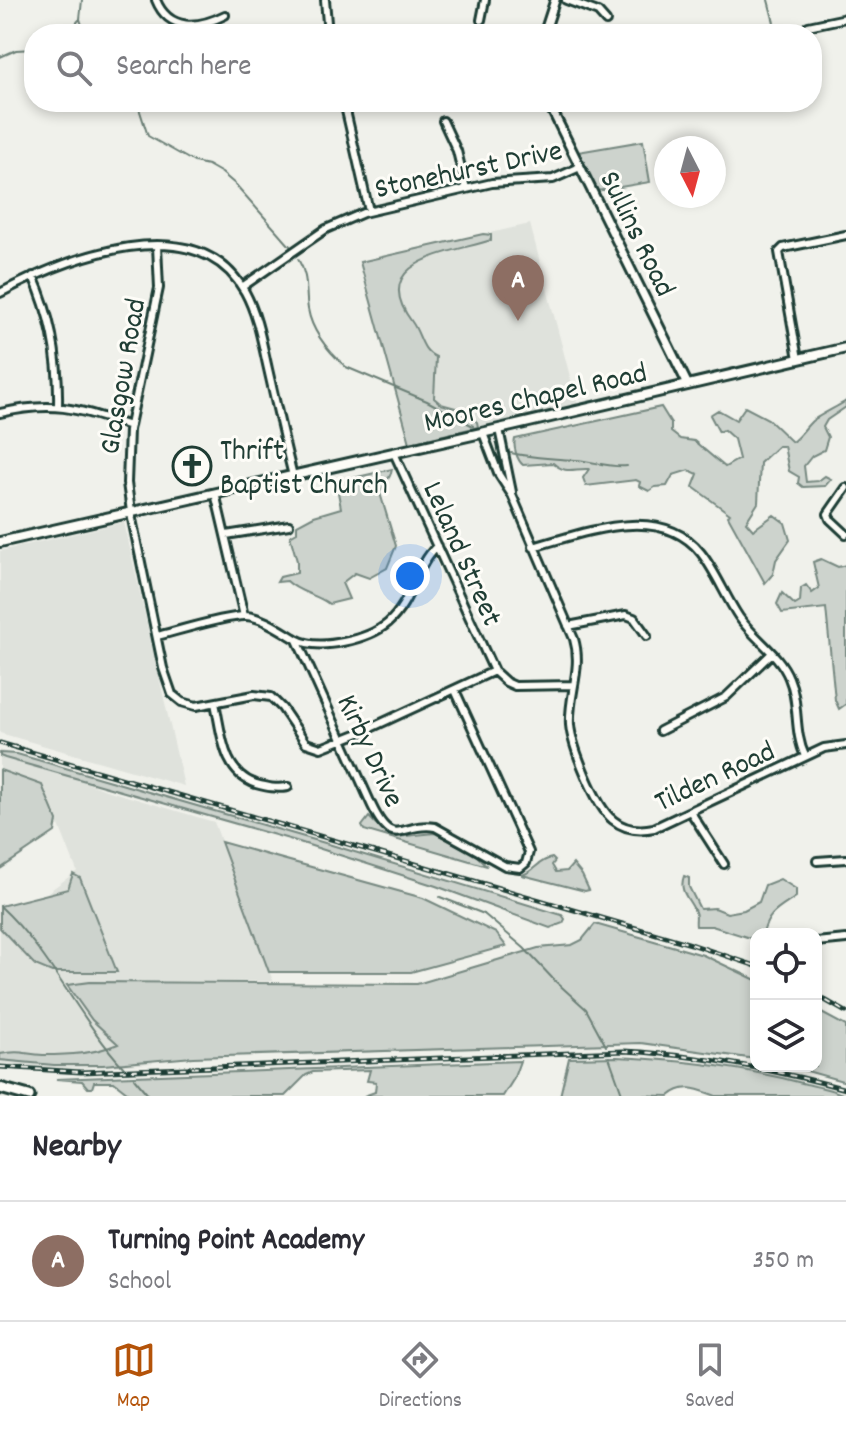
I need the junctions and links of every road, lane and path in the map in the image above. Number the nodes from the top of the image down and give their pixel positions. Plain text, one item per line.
1 (156, 0) edge
2 (325, 0) edge
3 (485, 0) edge
4 (555, 0) edge
5 (566, 0) edge
6 (225, 15) dead end
7 (846, 18) edge
8 (481, 20) dead end
9 (606, 21) dead end
10 (179, 24) edge
11 (202, 24) edge
12 (327, 24) edge
13 (547, 24) edge
14 (818, 24) edge
15 (346, 112) edge
16 (553, 112) edge
17 (443, 121) dead end
18 (580, 167) junction
19 (466, 189) junction
20 (369, 211) junction
21 (846, 235) edge
22 (157, 246) junction
23 (33, 276) junction
24 (242, 287) junction
25 (0, 293) edge
26 (846, 348) edge
27 (798, 359) junction
28 (688, 385) junction
29 (58, 406) junction
30 (0, 413) edge
31 (130, 426) junction
32 (499, 429) junction
33 (483, 433) junction
34 (394, 453) junction
35 (293, 476) junction
36 (846, 488) edge
37 (215, 493) junction
38 (512, 495) junction
39 (131, 512) junction
40 (289, 525) dead end
41 (846, 534) edge
42 (226, 535) junction
43 (0, 542) edge
44 (437, 546) junction
45 (533, 547) junction
46 (244, 616) junction
47 (568, 626) junction
48 (157, 636) junction
49 (647, 636) dead end
50 (297, 640) junction
51 (772, 653) junction
52 (494, 671) junction
53 (574, 685) junction
54 (455, 690) junction
55 (215, 703) junction
56 (660, 731) dead end
57 (342, 741) junction
58 (846, 745) edge
59 (805, 756) junction
60 (288, 787) dead end
61 (690, 811) junction
62 (846, 859) edge
63 (817, 861) dead end
64 (724, 864) dead end
65 (846, 939) edge
66 (822, 941) edge
67 (0, 1088) edge
68 (29, 1096) edge

1 - 10 street
2 - 12 street
3 - 8 street
4 - 13 street
5 - 9 street
6 - 11 street
7 - 14 street
15 - 20 street
16 - 18 street, Sullins Road
17 - 19 street
18 - 19 street, Stonehurst Drive
18 - 28 street, Sullins Road
19 - 20 street, Stonehurst Drive
20 - 24 street, Stonehurst Drive
21 - 27 street
22 - 23 street
22 - 24 street
22 - 31 street, Glasgow Road
23 - 25 street
23 - 29 street
24 - 35 street
26 - 27 main road, Moores Chapel Road
27 - 28 main road, Moores Chapel Road
28 - 32 main road, Moores Chapel Road
29 - 30 street
29 - 31 street
31 - 39 street, Glasgow Road
32 - 33 main road, Moores Chapel Road
32 - 38 street, Tilden Road
33 - 34 main road, Moores Chapel Road
33 - 38 street, Tilden Road
34 - 35 main road, Moores Chapel Road
34 - 44 street, Leland Street
35 - 37 main road, Moores Chapel Road
36 - 41 street
37 - 39 main road, Moores Chapel Road
37 - 42 street
38 - 45 street, Tilden Road
39 - 43 main road, Moores Chapel Road
39 - 48 street, Glasgow Road
40 - 42 street
42 - 46 street
44 - 50 street
44 - 52 street, Leland Street
45 - 47 street, Tilden Road
45 - 51 street
46 - 48 street
46 - 50 street
47 - 49 street
47 - 53 street, Tilden Road
48 - 55 street, Glasgow Road
50 - 57 street, Kirby Drive
51 - 56 street
51 - 59 street
52 - 53 street
52 - 54 street
53 - 61 street, Tilden Road
54 - 57 street
54 - 57 street, Kirby Drive
55 - 57 street
55 - 60 street
58 - 59 street, Tilden Road
59 - 61 street, Tilden Road
61 - 64 street
62 - 63 street
65 - 66 street
67 - 68 main road

